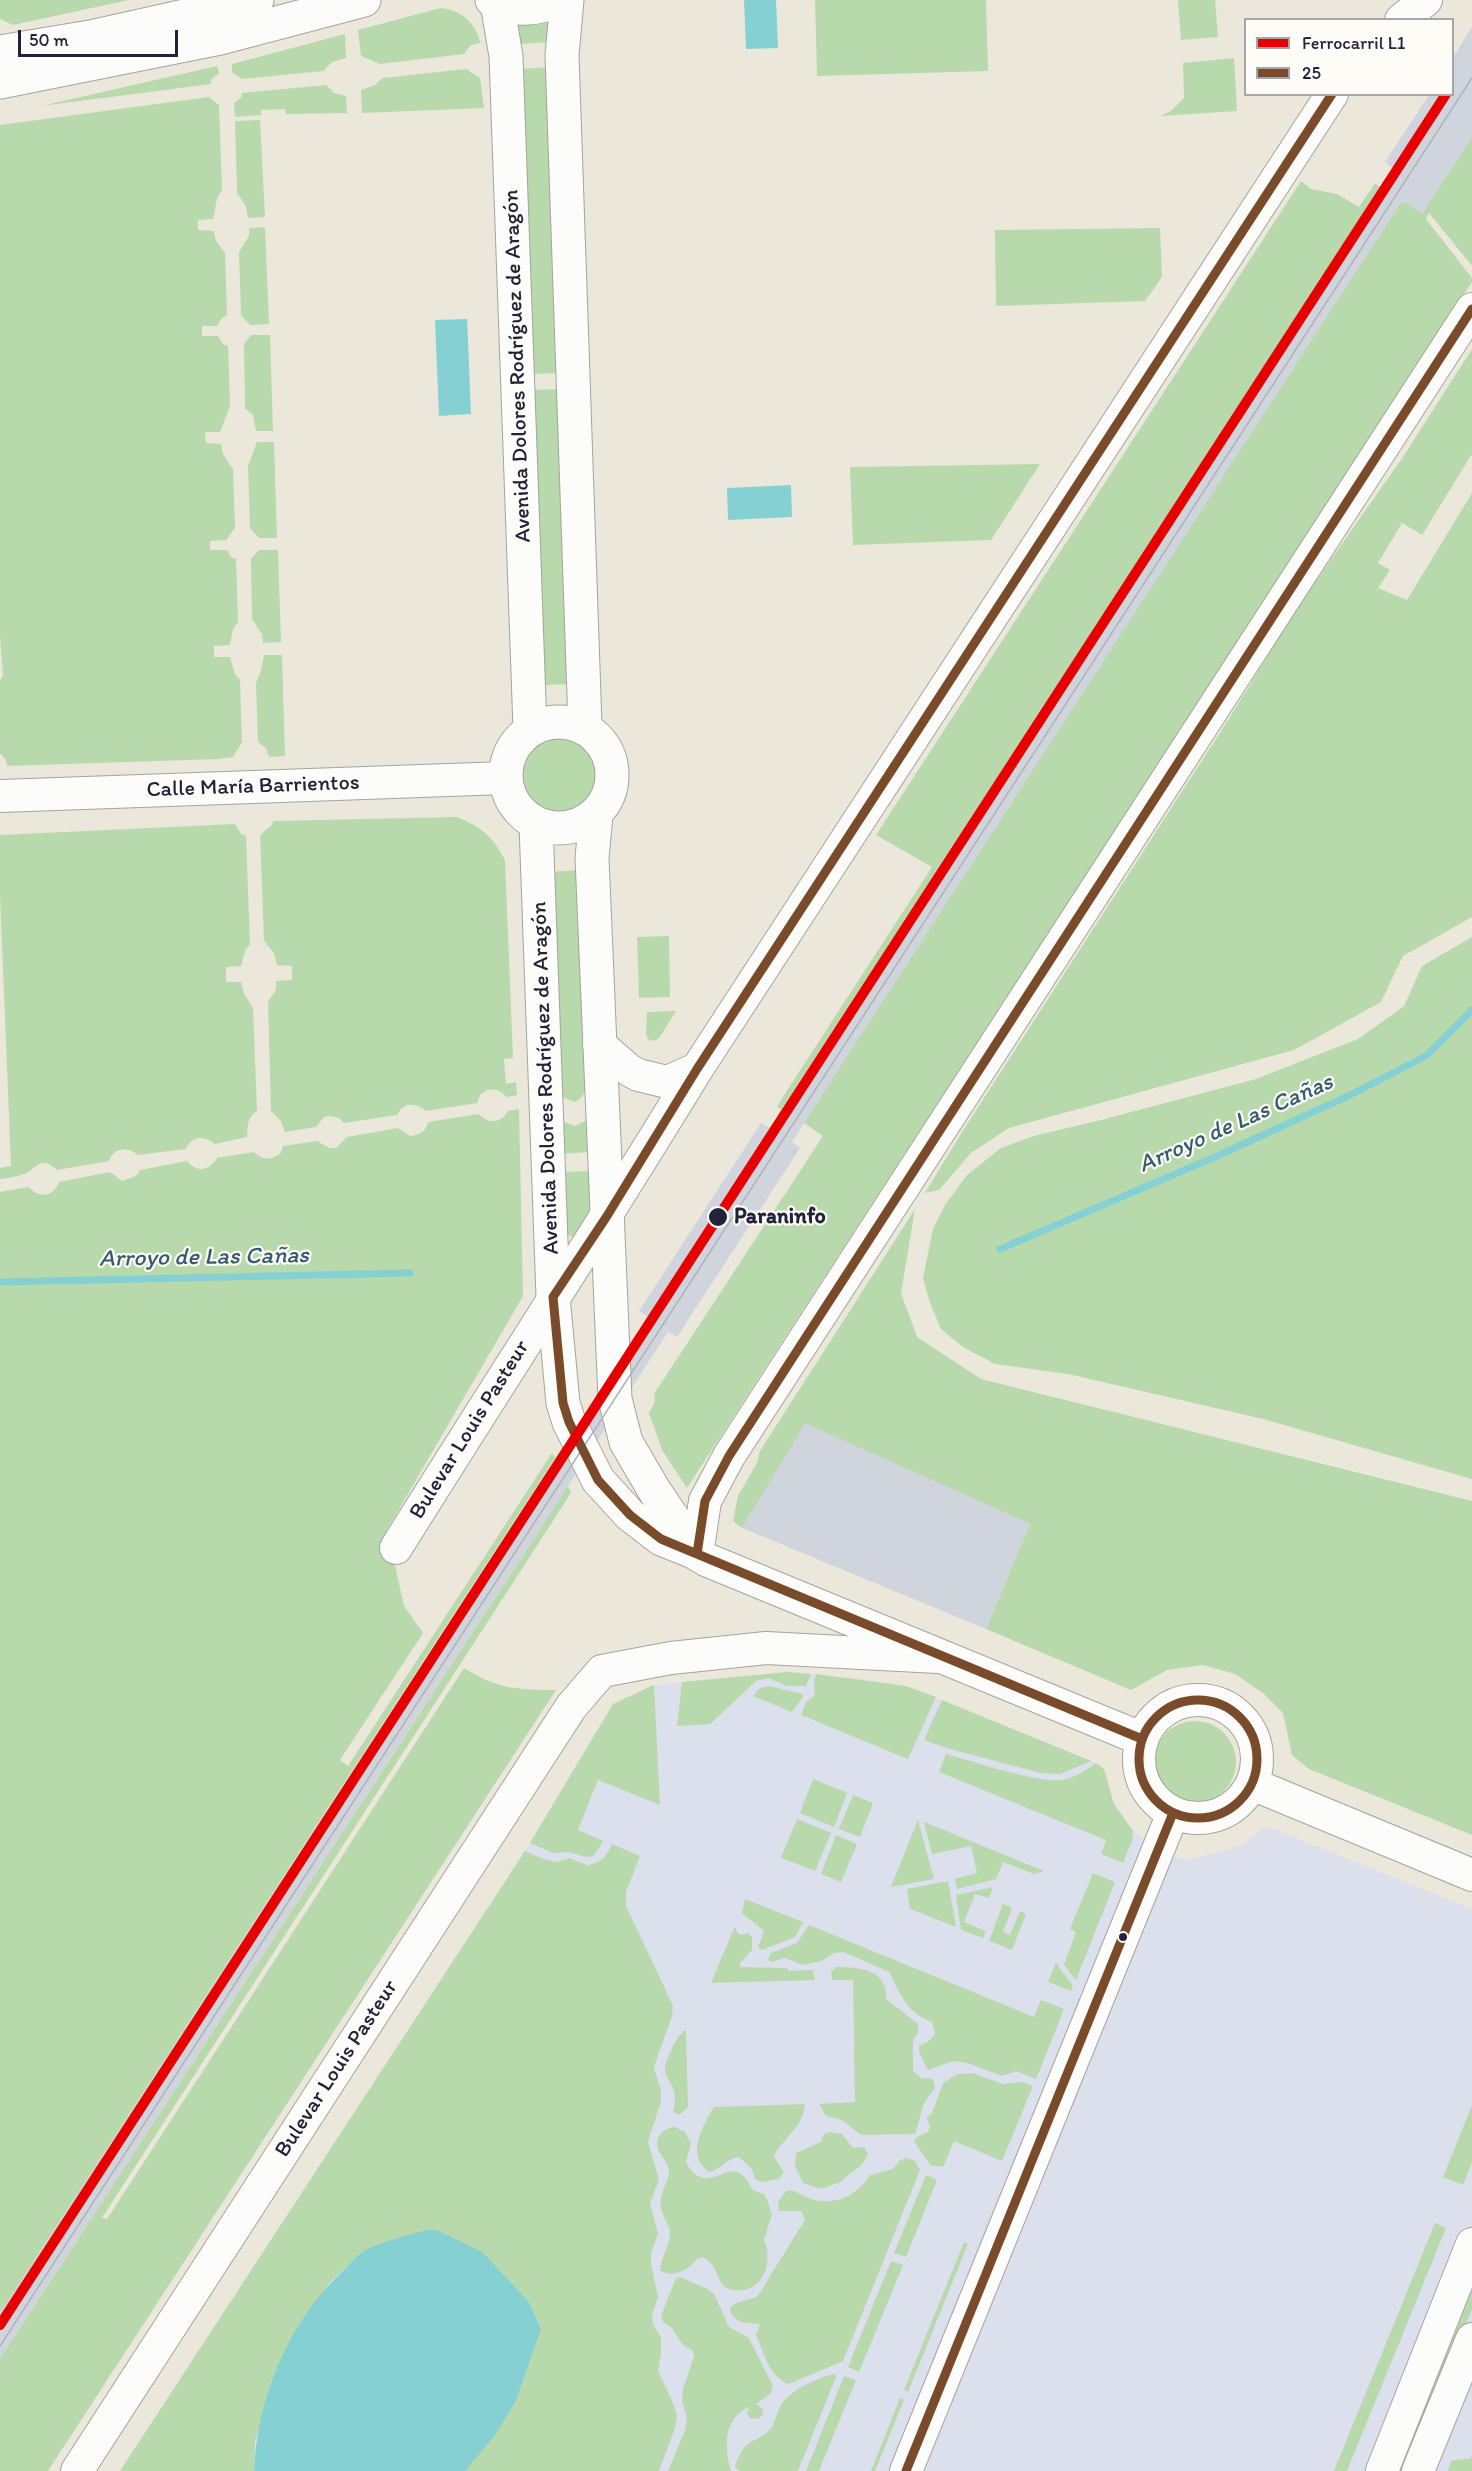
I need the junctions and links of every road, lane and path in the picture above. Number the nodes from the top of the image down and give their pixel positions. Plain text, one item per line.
1 (257, 0) edge
2 (364, 0) edge
3 (559, 0) edge
4 (567, 0) edge
5 (1426, 0) edge
6 (495, 2) edge
7 (1404, 18) edge
8 (4, 48) edge
9 (0, 82) edge
10 (1331, 96) edge
11 (1472, 309) edge
12 (585, 726) junction
13 (530, 729) junction
14 (505, 778) junction
15 (0, 796) edge
16 (596, 815) junction
17 (536, 824) junction
18 (599, 1044) junction
19 (697, 1069) junction
20 (607, 1216) junction
21 (553, 1297) junction
22 (396, 1548) dead end
23 (686, 1550) junction
24 (943, 1657) junction
25 (1142, 1739) junction
26 (1252, 1784) junction
27 (1173, 1813) junction
28 (1472, 1875) edge
29 (1472, 2244) edge
30 (1472, 2339) edge
31 (77, 2471) edge
32 (906, 2471) edge
33 (1382, 2471) edge
34 (1418, 2471) edge

1 - 8 main road
2 - 9 main road
3 - 6 main road
4 - 12 main road
5 - 7 street
6 - 13 main road, Avenida Dolores Rodríguez de Aragón
10 - 19 street, Bulevar Louis Pasteur
11 - 23 street
12 - 13 main road
12 - 16 main road
13 - 14 main road
14 - 15 street, Calle María Barrientos
14 - 17 main road
16 - 17 main road
16 - 18 main road
17 - 21 main road, Avenida Dolores Rodríguez de Aragón
18 - 19 street
18 - 20 main road
19 - 20 street, Bulevar Louis Pasteur
20 - 21 street, Bulevar Louis Pasteur
20 - 23 main road
21 - 22 street, Bulevar Louis Pasteur
21 - 23 main road, Avenida Dolores Rodríguez de Aragón
23 - 24 main road, Avenida Dolores Rodríguez de Aragón
24 - 25 main road, Avenida Dolores Rodríguez de Aragón
24 - 31 street, Bulevar Louis Pasteur
25 - 26 street
25 - 27 street
26 - 27 street
26 - 28 street
27 - 32 street
29 - 33 street
30 - 34 street

